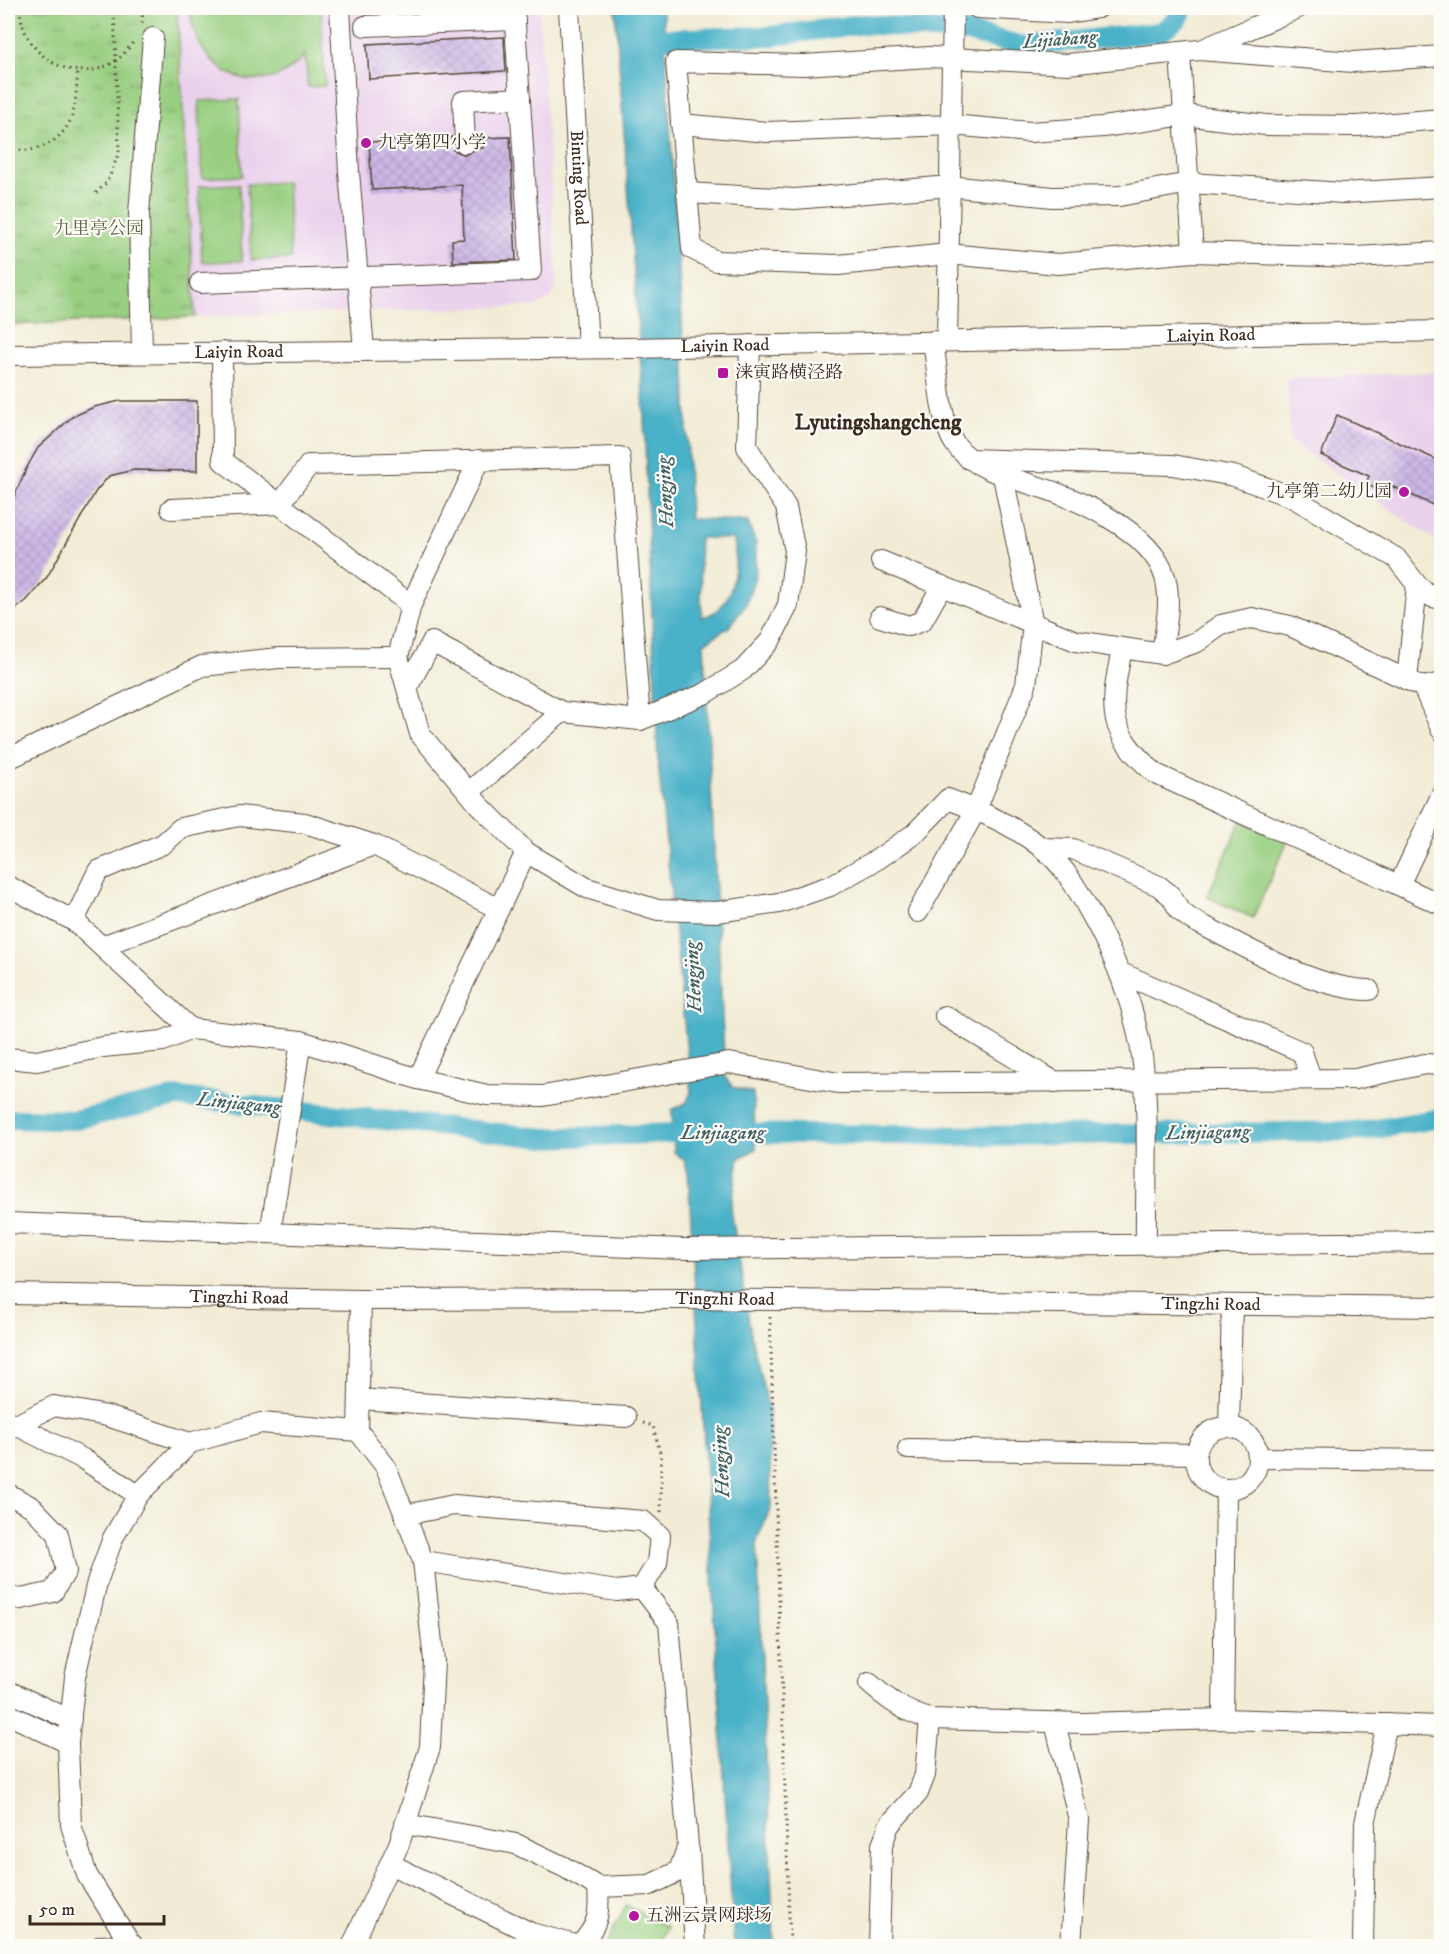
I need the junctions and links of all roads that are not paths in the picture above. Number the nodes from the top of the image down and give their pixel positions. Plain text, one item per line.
1 (340, 8) edge
2 (568, 8) edge
3 (953, 8) edge
4 (977, 8) edge
5 (1098, 8) edge
6 (1298, 8) edge
7 (514, 14) edge
8 (365, 26) dead end
9 (153, 39) dead end
10 (1190, 52) junction
11 (1442, 56) edge
12 (952, 58) junction
13 (520, 98) junction
14 (1184, 115) junction
15 (1442, 118) edge
16 (681, 124) junction
17 (951, 125) junction
18 (465, 143) dead end
19 (1189, 183) junction
20 (950, 186) junction
21 (1442, 187) edge
22 (687, 193) junction
23 (1193, 252) junction
24 (1442, 252) edge
25 (948, 254) junction
26 (358, 277) junction
27 (200, 283) dead end
28 (1442, 331) edge
29 (940, 341) junction
30 (750, 345) junction
31 (588, 347) junction
32 (364, 350) junction
33 (222, 352) junction
34 (142, 353) junction
35 (8, 355) edge
36 (969, 459) junction
37 (479, 460) junction
38 (1004, 476) junction
39 (280, 504) junction
40 (171, 509) dead end
41 (881, 561) dead end
42 (1417, 585) junction
43 (942, 586) junction
44 (1442, 599) edge
45 (411, 605) junction
46 (880, 617) dead end
47 (1033, 624) junction
48 (1122, 650) junction
49 (1162, 654) junction
50 (398, 657) junction
51 (1424, 684) edge
52 (407, 688) junction
53 (562, 712) junction
54 (640, 720) junction
55 (1442, 731) edge
56 (8, 759) edge
57 (469, 792) junction
58 (1442, 794) edge
59 (976, 810) junction
60 (374, 845) junction
61 (1043, 848) junction
62 (526, 852) junction
63 (1399, 885) junction
64 (8, 886) edge
65 (1442, 905) edge
66 (499, 909) junction
67 (918, 912) dead end
68 (74, 921) junction
69 (102, 946) junction
70 (1119, 972) junction
71 (1369, 990) dead end
72 (945, 1016) dead end
73 (191, 1029) junction
74 (301, 1041) junction
75 (8, 1058) edge
76 (1442, 1065) edge
77 (418, 1079) junction
78 (1311, 1079) junction
79 (1143, 1081) junction
80 (1055, 1082) junction
81 (8, 1223) edge
82 (270, 1233) junction
83 (1442, 1242) edge
84 (1146, 1245) junction
85 (8, 1294) edge
86 (361, 1300) junction
87 (1232, 1305) junction
88 (1442, 1307) edge
89 (359, 1399) junction
90 (626, 1417) road end
91 (13, 1422) edge
92 (1229, 1427) junction
93 (358, 1431) junction
94 (190, 1443) junction
95 (908, 1449) dead end
96 (1196, 1454) junction
97 (1258, 1458) junction
98 (1442, 1460) edge
99 (1226, 1489) junction
100 (8, 1494) edge
101 (138, 1495) junction
102 (405, 1515) junction
103 (423, 1561) junction
104 (66, 1571) junction
105 (97, 1582) junction
106 (642, 1588) junction
107 (8, 1597) edge
108 (869, 1683) dead end
109 (8, 1691) edge
110 (8, 1714) edge
111 (930, 1719) junction
112 (1223, 1719) junction
113 (70, 1720) junction
114 (1055, 1723) junction
115 (1387, 1724) junction
116 (1442, 1726) edge
117 (68, 1743) junction
118 (405, 1824) junction
119 (688, 1845) junction
120 (390, 1864) junction
121 (598, 1887) junction
122 (132, 1945) edge
123 (101, 1947) edge
124 (352, 1947) edge
125 (694, 1947) edge
126 (879, 1947) edge
127 (1071, 1947) edge
128 (1363, 1947) edge

1 - 26 street
2 - 31 street, Binting Road
3 - 12 street
4 - 5 street
6 - 10 street
7 - 8 street
7 - 13 street
9 - 34 street
10 - 11 street
10 - 12 street
10 - 14 street
12 - 16 street
12 - 17 street
13 - 18 street
13 - 26 street
14 - 15 street
14 - 17 street
14 - 19 street
16 - 17 street
16 - 22 street
17 - 20 street
19 - 20 street
19 - 21 street
19 - 23 street
20 - 22 street
20 - 25 street
22 - 25 street
23 - 24 street
23 - 25 street
25 - 29 street
26 - 27 street
26 - 32 street
28 - 29 street, Laiyin Road
29 - 30 street, Laiyin Road
29 - 36 street
30 - 31 street, Laiyin Road
30 - 54 street
31 - 32 street, Laiyin Road
32 - 33 street, Laiyin Road
33 - 34 street, Laiyin Road
33 - 39 street
34 - 35 street, Laiyin Road
36 - 38 street
36 - 42 street
37 - 39 street
37 - 45 street
37 - 54 street
38 - 47 street
38 - 49 street
39 - 40 street
39 - 45 street
41 - 43 street
42 - 44 street
42 - 51 street
43 - 46 street
43 - 47 street
45 - 50 street
47 - 48 street
47 - 59 street
48 - 49 street
48 - 63 street
49 - 51 street
50 - 52 street
50 - 56 street
51 - 55 street
52 - 53 street
52 - 57 street
53 - 54 street
53 - 57 street
57 - 62 street
58 - 63 street
59 - 61 street
59 - 62 street
59 - 67 street
60 - 66 street
60 - 68 street
60 - 69 street
61 - 70 street
61 - 71 street
62 - 66 street
63 - 65 street
64 - 68 street
66 - 77 street
68 - 69 street
69 - 73 street
70 - 78 street
70 - 79 street
72 - 80 street
73 - 74 street
73 - 75 street
74 - 77 street
74 - 82 street
76 - 78 street
77 - 80 street
78 - 79 street
79 - 80 street
79 - 84 street
81 - 82 street
82 - 84 street
83 - 84 street
85 - 86 street, Tingzhi Road
86 - 87 street, Tingzhi Road
86 - 89 street
87 - 88 street, Tingzhi Road
87 - 92 street
89 - 90 street
89 - 93 street
91 - 94 street
91 - 101 street
92 - 96 street
92 - 97 street
93 - 94 street
93 - 102 street
94 - 101 street
95 - 96 street
96 - 99 street
97 - 98 street
97 - 99 street
99 - 112 street
100 - 104 street
101 - 105 street
102 - 103 street
102 - 106 street
103 - 106 street
103 - 118 street
104 - 105 street
104 - 107 street
105 - 113 street
106 - 119 street
108 - 111 street
109 - 113 street
110 - 117 street
111 - 114 street
111 - 126 street
112 - 114 street
112 - 115 street
113 - 117 street
114 - 127 street
115 - 116 street
115 - 128 street
117 - 122 street
118 - 120 street
118 - 121 street
119 - 121 street
119 - 125 street
120 - 121 street
120 - 124 street
122 - 123 street

